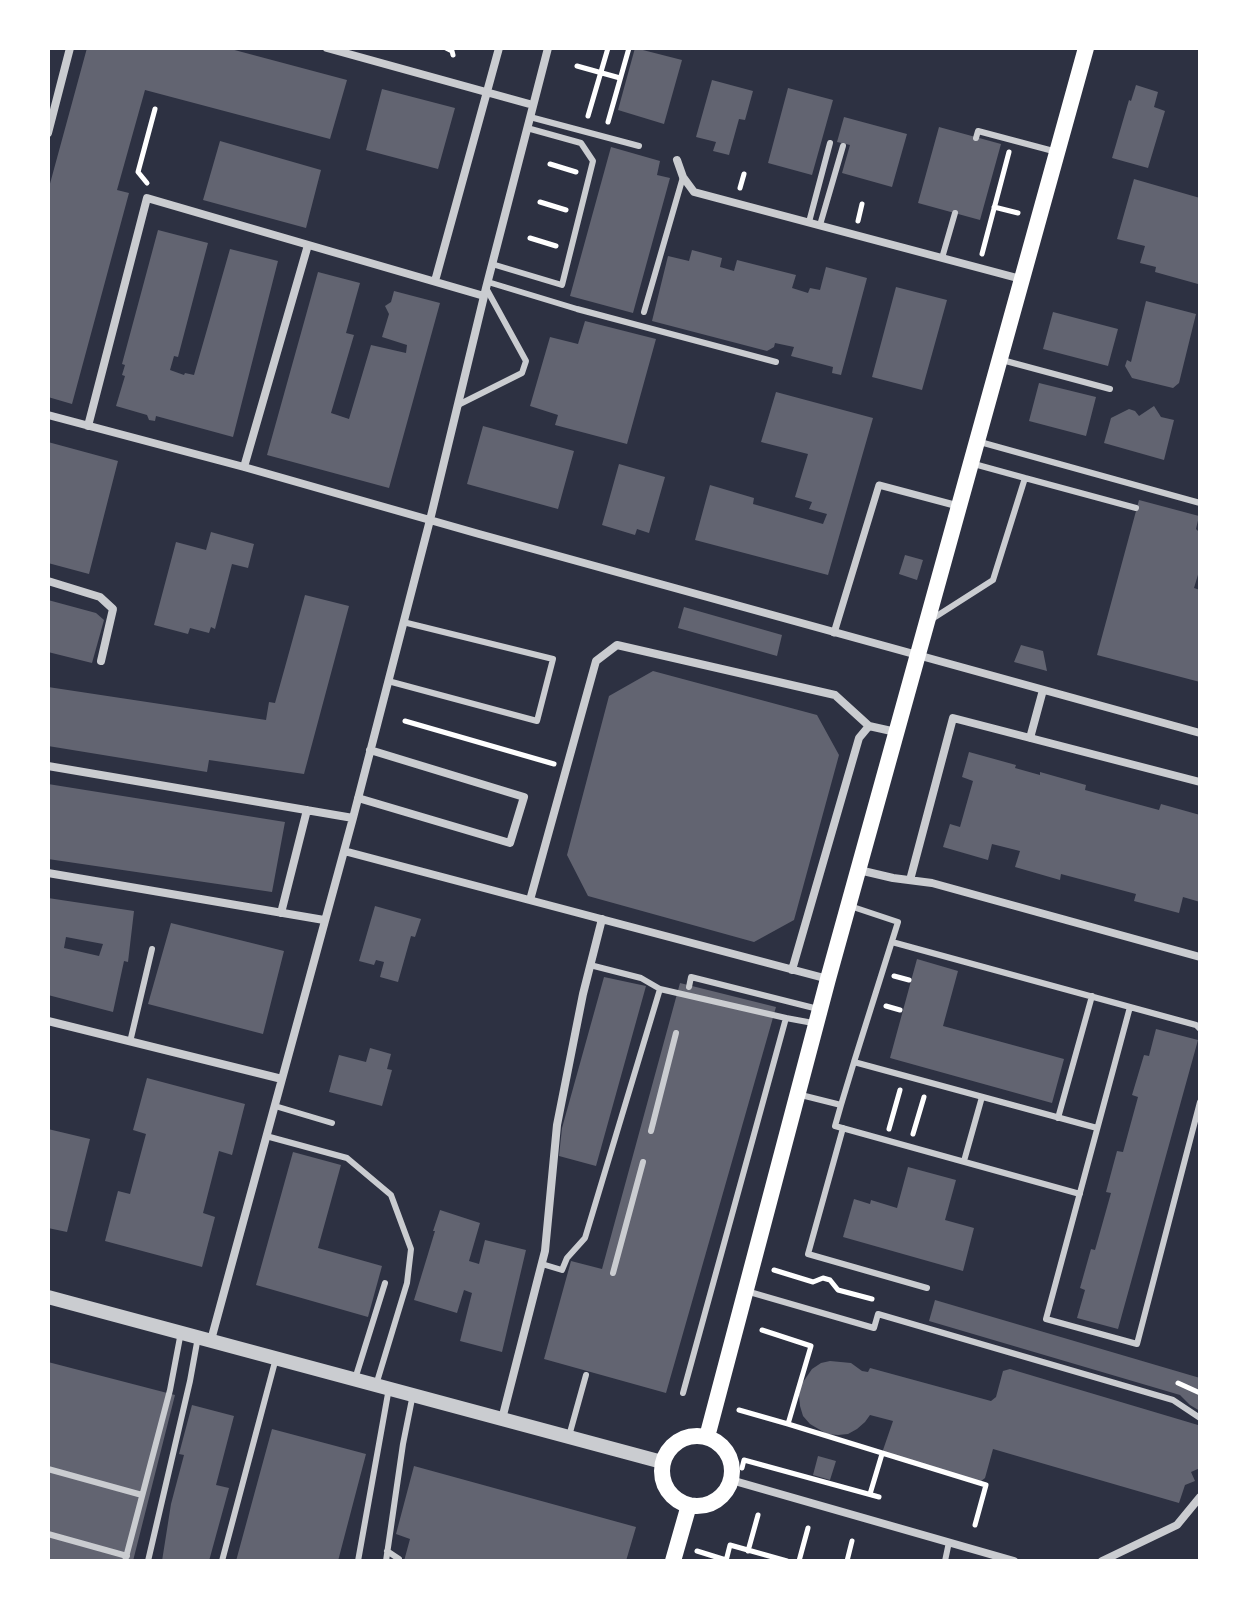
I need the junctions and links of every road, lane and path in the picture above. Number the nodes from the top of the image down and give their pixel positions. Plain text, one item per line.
1 (70, 48) edge
2 (327, 48) edge
3 (446, 48) edge
4 (499, 48) edge
5 (548, 48) edge
6 (608, 48) edge
7 (629, 48) edge
8 (1086, 48) edge
9 (453, 55) dead end
10 (577, 66) dead end
11 (601, 72) junction
12 (620, 78) junction
13 (487, 92) junction
14 (533, 105) junction
15 (155, 109) dead end
16 (577, 113) dead end
17 (588, 116) junction
18 (530, 117) junction
19 (527, 128) junction
20 (48, 133) edge
21 (976, 138) dead end
22 (830, 143) dead end
23 (639, 146) dead end
24 (843, 146) dead end
25 (1057, 152) junction
26 (1021, 154) dead end
27 (677, 160) dead end
28 (550, 164) dead end
29 (589, 176) junction
30 (683, 177) junction
31 (147, 198) junction
32 (540, 202) dead end
33 (862, 204) dead end
34 (994, 207) junction
35 (955, 213) dead end
36 (1018, 213) dead end
37 (580, 215) junction
38 (809, 222) junction
39 (820, 225) junction
40 (857, 226) dead end
41 (530, 238) dead end
42 (308, 245) junction
43 (571, 251) junction
44 (942, 258) junction
45 (981, 258) dead end
46 (492, 264) junction
47 (1021, 279) junction
48 (435, 281) junction
49 (486, 289) junction
50 (644, 312) dead end
51 (999, 359) junction
52 (776, 362) dead end
53 (1110, 389) dead end
54 (458, 405) junction
55 (48, 415) edge
56 (88, 426) junction
57 (976, 441) junction
58 (970, 463) junction
59 (244, 467) junction
60 (1025, 478) junction
61 (1200, 503) edge
62 (958, 506) junction
63 (1136, 508) dead end
64 (430, 520) junction
65 (48, 581) edge
66 (403, 622) junction
67 (926, 623) junction
68 (834, 633) junction
69 (917, 656) junction
70 (101, 661) dead end
71 (388, 681) junction
72 (1043, 690) junction
73 (405, 721) dead end
74 (869, 726) junction
75 (896, 732) junction
76 (1200, 733) edge
77 (1030, 738) junction
78 (370, 750) junction
79 (48, 766) edge
80 (567, 768) junction
81 (1200, 782) edge
82 (358, 798) junction
83 (307, 810) junction
84 (353, 818) junction
85 (344, 851) junction
86 (859, 870) junction
87 (48, 873) edge
88 (910, 880) junction
89 (530, 900) junction
90 (849, 906) junction
91 (281, 913) junction
92 (602, 919) junction
93 (324, 920) junction
94 (892, 942) junction
95 (152, 949) dead end
96 (1200, 957) edge
97 (590, 965) junction
98 (792, 970) junction
99 (828, 979) junction
100 (689, 987) dead end
101 (660, 989) junction
102 (1092, 996) junction
103 (1130, 1007) junction
104 (818, 1017) junction
105 (786, 1018) junction
106 (48, 1021) edge
107 (1200, 1029) edge
108 (676, 1033) dead end
109 (130, 1042) junction
110 (854, 1062) junction
111 (282, 1079) junction
112 (900, 1090) dead end
113 (798, 1094) junction
114 (924, 1097) dead end
115 (982, 1097) junction
116 (1200, 1102) edge
117 (841, 1105) junction
118 (275, 1106) junction
119 (1058, 1118) junction
120 (332, 1123) dead end
121 (843, 1128) junction
122 (1097, 1128) junction
123 (651, 1131) dead end
124 (887, 1133) dead end
125 (266, 1136) junction
126 (911, 1140) dead end
127 (964, 1161) junction
128 (643, 1162) dead end
129 (1080, 1194) junction
130 (542, 1264) junction
131 (613, 1273) dead end
132 (385, 1283) dead end
133 (927, 1288) dead end
134 (746, 1291) junction
135 (48, 1297) edge
136 (762, 1330) dead end
137 (181, 1332) junction
138 (204, 1339) junction
139 (276, 1358) junction
140 (586, 1375) dead end
141 (355, 1379) junction
142 (382, 1386) junction
143 (683, 1393) dead end
144 (413, 1394) junction
145 (739, 1410) dead end
146 (1200, 1418) edge
147 (502, 1419) junction
148 (788, 1424) junction
149 (569, 1436) junction
150 (707, 1437) junction
151 (882, 1454) junction
152 (662, 1462) junction
153 (48, 1469) edge
154 (731, 1480) junction
155 (870, 1494) dead end
156 (142, 1495) junction
157 (1200, 1497) edge
158 (689, 1505) junction
159 (758, 1515) dead end
160 (975, 1525) dead end
161 (808, 1528) dead end
162 (48, 1534) edge
163 (852, 1541) dead end
164 (949, 1542) junction
165 (387, 1551) junction
166 (748, 1551) junction
167 (675, 1553) edge
168 (126, 1558) edge
169 (726, 1560) edge
170 (148, 1561) edge
171 (222, 1561) edge
172 (358, 1561) edge
173 (386, 1561) edge
174 (398, 1561) edge
175 (787, 1561) edge
176 (799, 1561) edge
177 (847, 1561) edge
178 (945, 1561) edge
179 (1014, 1561) edge
180 (1102, 1561) edge

1 - 20 street
2 - 13 street
3 - 9 path
4 - 13 street
5 - 14 street
6 - 11 path
7 - 12 path
8 - 25 main road
10 - 11 path
11 - 12 path
11 - 17 path
12 - 17 path
13 - 14 street
13 - 48 street
14 - 18 street
15 - 31 path
16 - 17 path
18 - 19 street
18 - 23 lane
19 - 29 lane
19 - 46 street
21 - 25 lane
22 - 38 lane
24 - 39 lane
25 - 47 main road
26 - 34 path
27 - 30 street
28 - 29 path
29 - 37 lane
30 - 38 street
30 - 50 lane
31 - 42 street
31 - 56 street
32 - 37 path
33 - 40 path
34 - 36 path
34 - 45 path
35 - 44 lane
37 - 43 lane
38 - 39 street
39 - 44 street
41 - 43 path
42 - 48 street
42 - 59 street
43 - 46 lane
44 - 47 street
46 - 49 street
47 - 51 main road
48 - 49 street
49 - 52 lane
49 - 54 street
49 - 54 lane
51 - 53 lane
51 - 57 main road
54 - 64 street
55 - 56 street
56 - 59 street
57 - 58 main road
57 - 61 lane
58 - 60 lane
58 - 62 main road
59 - 64 street
60 - 63 lane
60 - 67 lane
62 - 67 main road
62 - 68 street
64 - 66 street
64 - 68 street
65 - 70 street
66 - 71 street
66 - 71 lane
67 - 69 main road
68 - 69 street
69 - 72 street
69 - 75 main road
71 - 78 street
72 - 76 street
72 - 77 street
73 - 80 path
74 - 75 street
74 - 80 street
74 - 98 street
75 - 86 main road
77 - 81 street
77 - 88 street
78 - 82 street
78 - 82 street
79 - 83 street
80 - 89 street
82 - 84 street
83 - 84 street
83 - 91 street
84 - 85 street
85 - 89 street
85 - 93 street
86 - 88 street
86 - 90 main road
87 - 91 street
88 - 96 street
89 - 92 street
90 - 94 lane
90 - 99 main road
91 - 93 street
92 - 97 street
92 - 98 street
93 - 111 street
94 - 102 lane
94 - 110 lane
95 - 109 lane
97 - 101 lane
97 - 130 street
98 - 99 street
99 - 104 main road
100 - 104 lane
101 - 105 lane
101 - 130 lane
102 - 103 lane
102 - 119 lane
103 - 107 lane
103 - 122 lane
104 - 105 lane
104 - 113 main road
105 - 143 lane
106 - 109 street
108 - 123 lane
109 - 111 street
110 - 115 lane
110 - 117 lane
111 - 118 street
112 - 124 path
113 - 117 lane
113 - 134 main road
114 - 126 path
115 - 119 lane
115 - 127 lane
116 - 129 lane
117 - 121 lane
118 - 120 lane
118 - 125 street
119 - 122 lane
121 - 127 lane
121 - 133 lane
122 - 129 lane
125 - 138 street
125 - 142 lane
127 - 129 lane
128 - 131 lane
130 - 147 street
132 - 141 lane
134 - 146 lane
134 - 150 main road
135 - 137 street
136 - 148 path
137 - 138 street
137 - 156 lane
138 - 139 street
138 - 170 lane
139 - 141 street
139 - 171 lane
140 - 149 lane
141 - 142 street
142 - 144 street
142 - 172 lane
144 - 147 street
144 - 165 lane
145 - 148 path
147 - 149 street
148 - 151 path
149 - 152 street
150 - 152 main road
150 - 154 main road
151 - 155 path
151 - 160 path
152 - 158 main road
153 - 156 lane
154 - 158 main road
154 - 164 street
156 - 168 lane
157 - 180 street
158 - 167 main road
159 - 166 path
161 - 176 path
162 - 168 lane
163 - 177 path
164 - 178 lane
164 - 179 street
165 - 173 lane
165 - 174 lane
166 - 169 path
166 - 175 path
167 - 169 path

